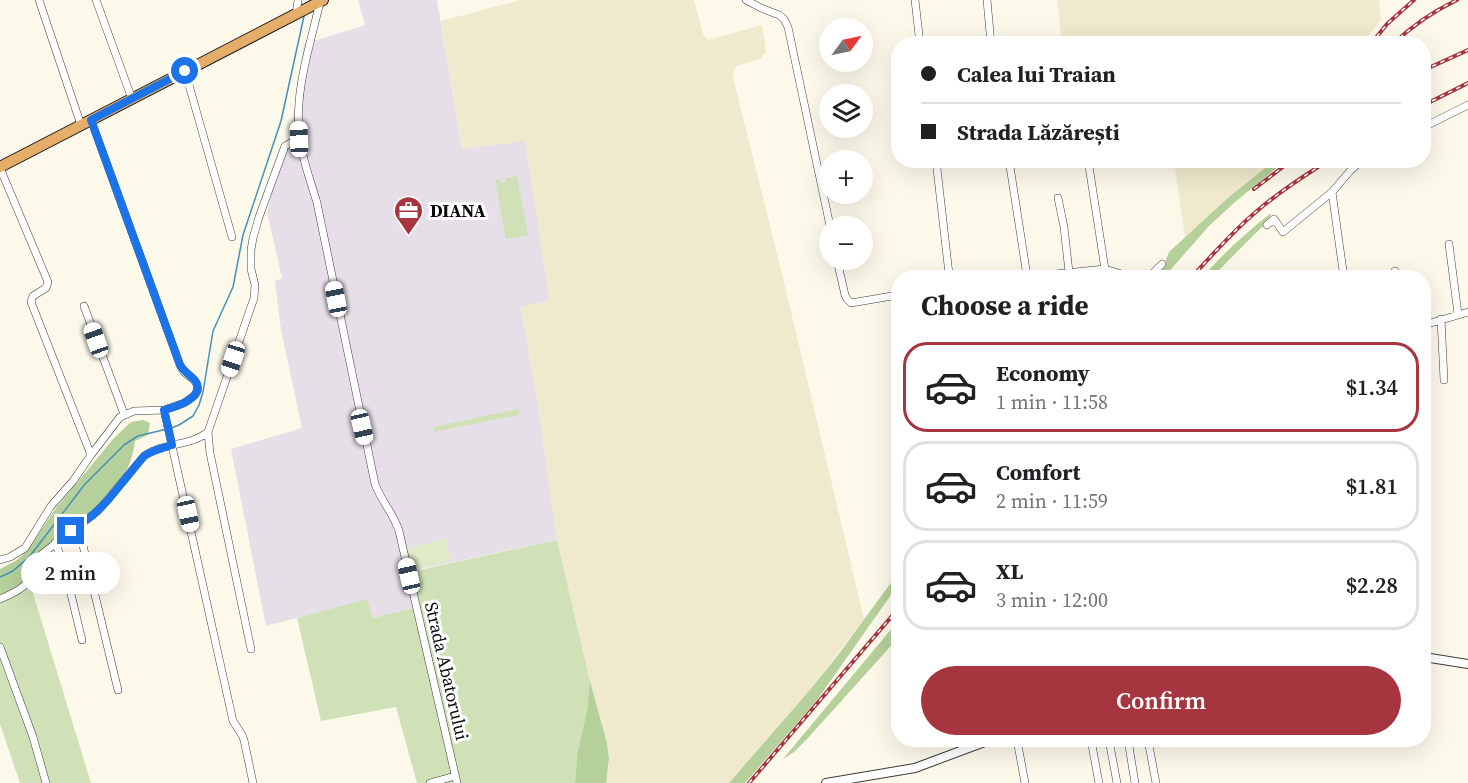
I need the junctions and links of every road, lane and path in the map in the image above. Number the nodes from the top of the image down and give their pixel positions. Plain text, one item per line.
1 (39, 0) edge
2 (96, 0) edge
3 (298, 0) edge
4 (746, 0) edge
5 (915, 0) edge
6 (987, 0) edge
7 (310, 7) edge
8 (919, 36) edge
9 (990, 36) edge
10 (185, 71) junction
11 (132, 99) junction
12 (1468, 105) edge
13 (86, 123) junction
14 (1431, 124) edge
15 (299, 139) junction
16 (0, 167) edge
17 (937, 168) edge
18 (1010, 168) edge
19 (1089, 168) edge
20 (1353, 168) edge
21 (1332, 192) junction
22 (1058, 198) dead end
23 (828, 216) edge
24 (1267, 225) dead end
25 (232, 237) dead end
26 (1449, 244) dead end
27 (1162, 264) dead end
28 (1105, 269) junction
29 (839, 270) edge
30 (949, 270) edge
31 (1026, 270) edge
32 (1070, 270) edge
33 (1093, 270) edge
34 (1108, 270) edge
35 (1156, 270) edge
36 (1343, 270) edge
37 (891, 296) edge
38 (84, 306) dead end
39 (1468, 312) edge
40 (1458, 314) junction
41 (1441, 319) junction
42 (1431, 323) edge
43 (1444, 380) dead end
44 (164, 410) junction
45 (124, 414) junction
46 (208, 432) junction
47 (172, 445) junction
48 (91, 455) junction
49 (78, 525) junction
50 (55, 543) junction
51 (0, 560) edge
52 (1, 599) edge
53 (82, 640) dead end
54 (0, 647) edge
55 (251, 649) dead end
56 (1431, 658) edge
57 (1468, 664) edge
58 (118, 690) dead end
59 (971, 747) edge
60 (1018, 747) edge
61 (1092, 747) edge
62 (1110, 747) edge
63 (1129, 747) edge
64 (1149, 747) edge
65 (456, 780) edge
66 (46, 783) edge
67 (253, 783) edge
68 (430, 783) edge
69 (826, 783) edge
70 (1025, 783) edge
71 (1099, 783) edge
72 (1117, 783) edge
73 (1135, 783) edge
74 (1156, 783) edge

1 - 13 street
2 - 11 street
3 - 7 street, Strada Abatorului
4 - 23 street
5 - 8 street
6 - 9 street
7 - 10 highway
7 - 15 street, Strada Abatorului
10 - 11 highway
10 - 25 street
11 - 13 highway
12 - 14 street
13 - 16 highway
13 - 44 street
15 - 46 street
15 - 65 street, Strada Abatorului
16 - 48 street
17 - 30 street
18 - 31 street
19 - 28 street
20 - 21 street
21 - 24 street
21 - 36 street
22 - 32 street
26 - 40 street
27 - 35 street
28 - 33 street
28 - 34 street
29 - 37 street
38 - 45 street
39 - 40 street
40 - 41 street
41 - 42 street
41 - 43 street
44 - 45 street
44 - 47 street
45 - 48 street
46 - 47 street
46 - 55 street
47 - 49 street
47 - 67 street
48 - 51 street
49 - 50 street
49 - 58 street
50 - 52 street
50 - 53 street
54 - 66 street
56 - 57 street
59 - 69 street
60 - 70 street
61 - 71 street
62 - 72 street
63 - 73 street
64 - 74 street
65 - 68 street

